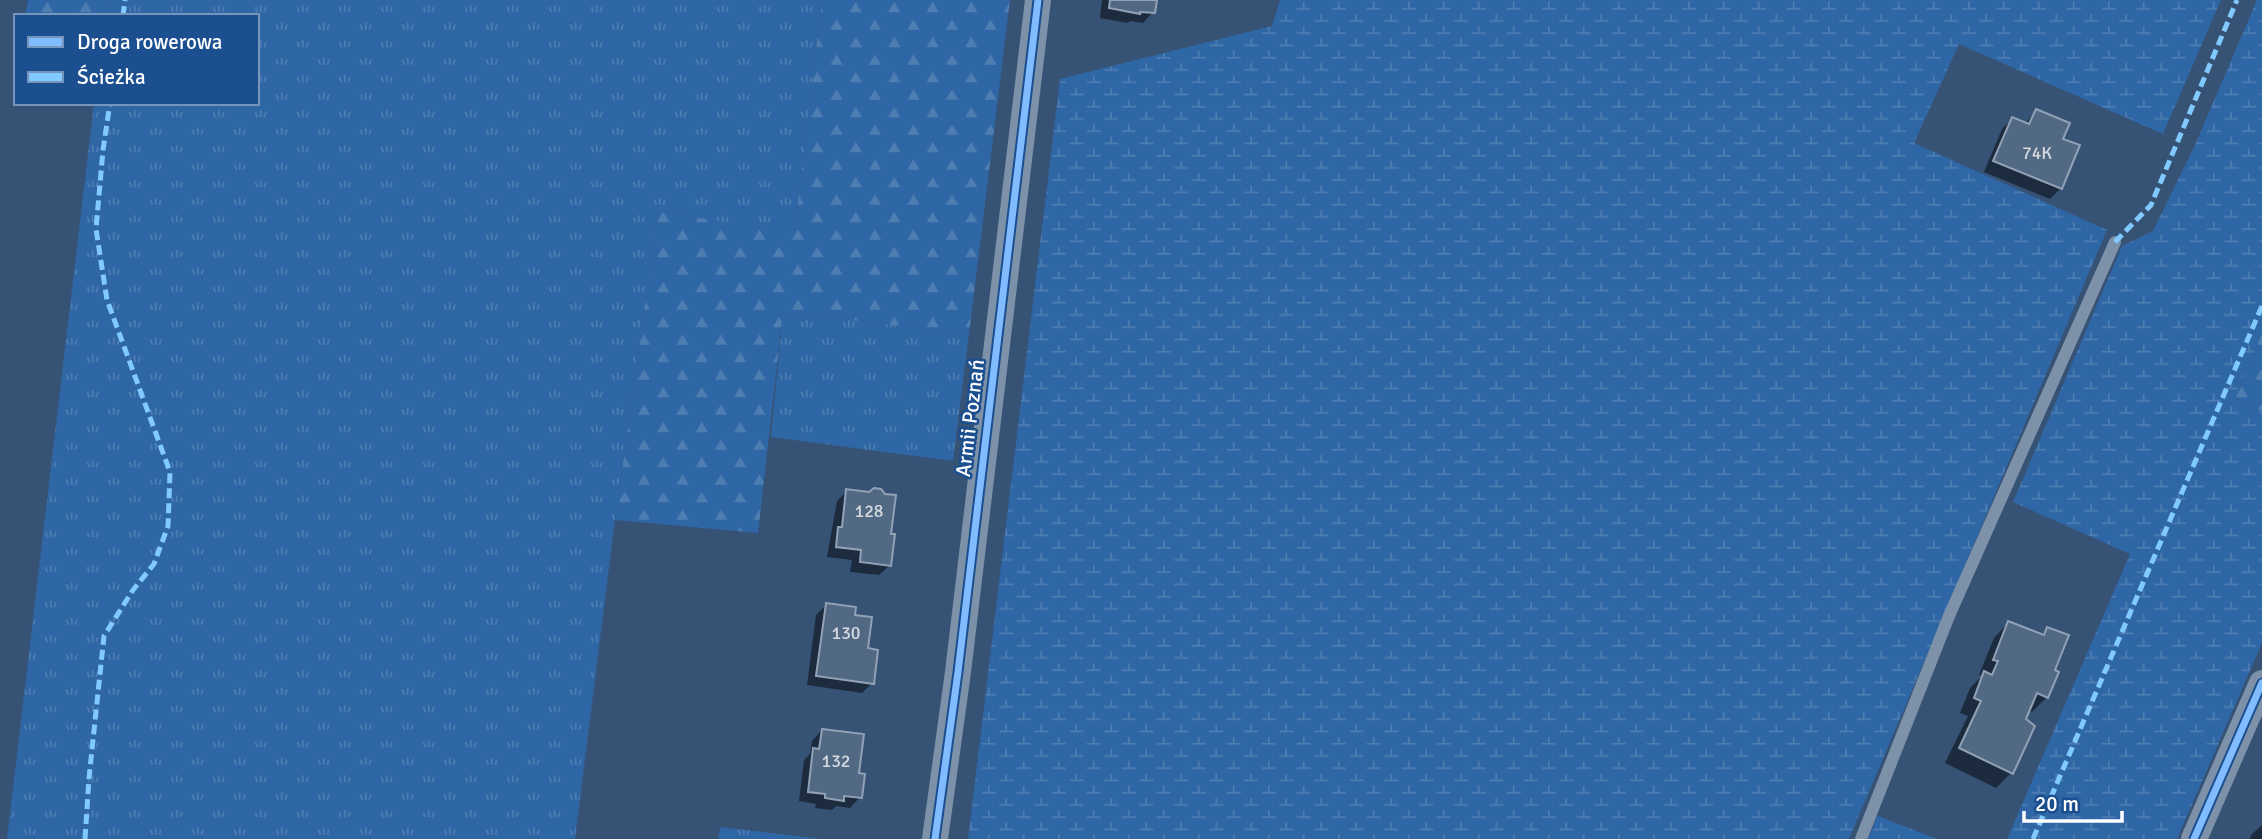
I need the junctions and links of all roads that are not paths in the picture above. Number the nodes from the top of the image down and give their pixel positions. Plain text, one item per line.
1 (1038, 0) edge
2 (2115, 242) dead end
3 (2262, 683) edge
4 (935, 839) edge
5 (1861, 839) edge
6 (2194, 839) edge

1 - 4 street, Armii Poznań
2 - 5 lane
3 - 6 street

